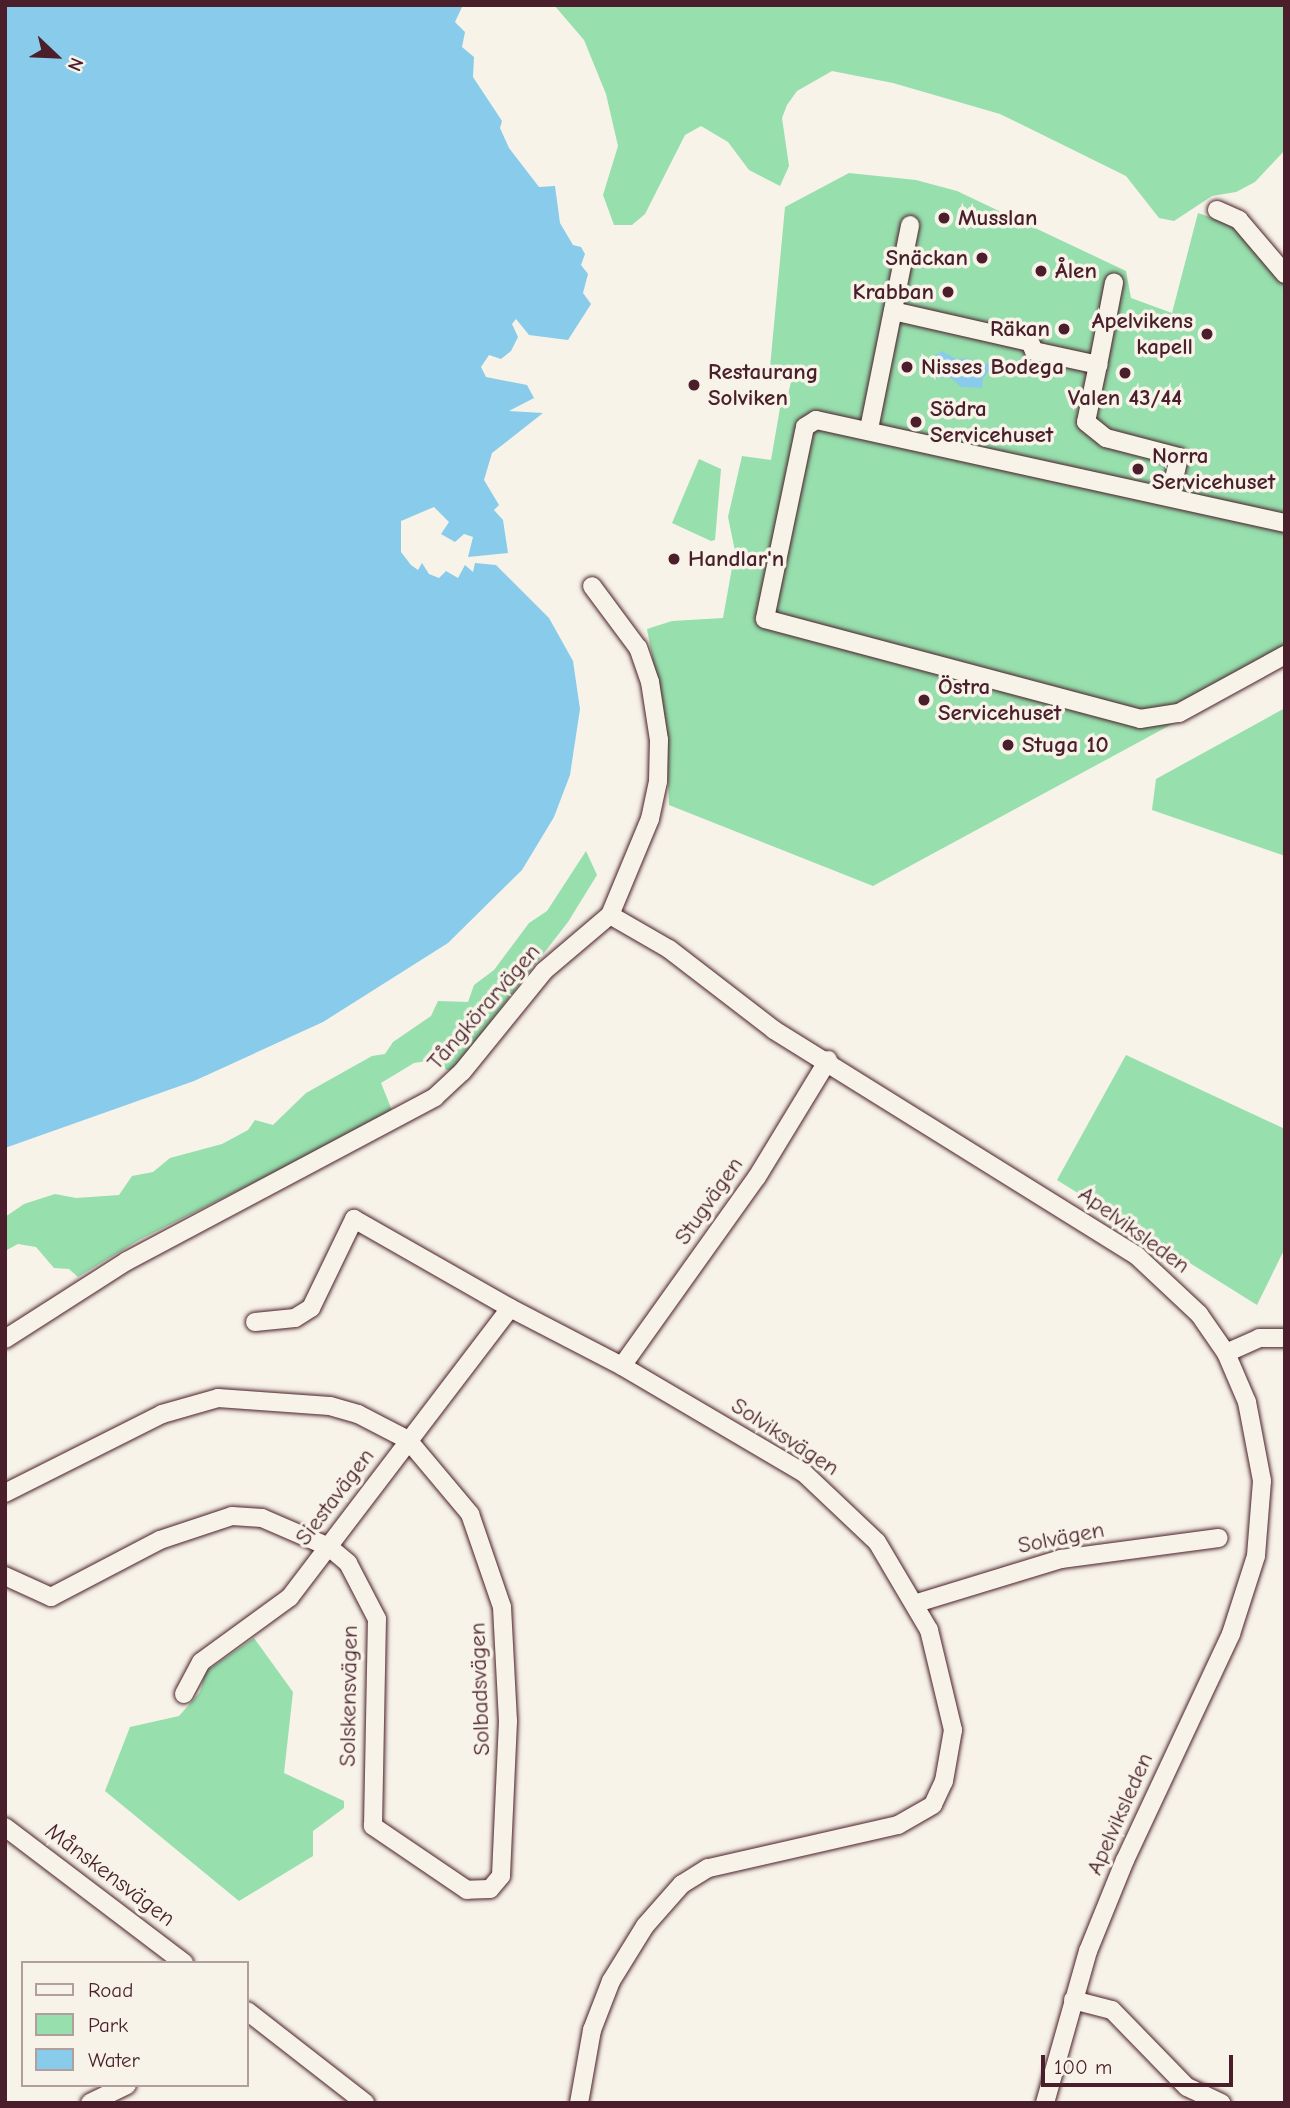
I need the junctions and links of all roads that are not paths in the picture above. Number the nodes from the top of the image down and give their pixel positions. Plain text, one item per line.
1 (1217, 210) dead end
2 (911, 225) dead end
3 (1285, 274) edge
4 (1114, 283) dead end
5 (893, 311) junction
6 (1098, 365) junction
7 (869, 429) junction
8 (1170, 497) junction
9 (1285, 523) edge
10 (592, 586) dead end
11 (1285, 655) edge
12 (610, 915) junction
13 (828, 1060) junction
14 (510, 1308) junction
15 (255, 1322) dead end
16 (1285, 1338) edge
17 (5, 1339) edge
18 (1226, 1353) junction
19 (622, 1366) junction
20 (408, 1440) junction
21 (5, 1493) edge
22 (1219, 1538) dead end
23 (328, 1547) junction
24 (5, 1576) edge
25 (917, 1604) junction
26 (184, 1694) dead end
27 (5, 1827) edge
28 (490, 1888) joint
29 (181, 1961) edge
30 (1073, 2000) junction
31 (254, 2026) edge
32 (123, 2087) edge
33 (98, 2101) edge
34 (365, 2103) edge
35 (579, 2103) edge
36 (1045, 2103) edge
37 (1221, 2103) edge

1 - 3 street
2 - 5 street
4 - 6 street
5 - 6 street
5 - 7 street
6 - 8 street
7 - 8 street
7 - 11 street
8 - 9 street
10 - 12 street, Tångkörarvägen
12 - 13 street, Apelviksleden
12 - 17 street, Tångkörarvägen
13 - 18 street, Apelviksleden
13 - 19 street, Stugvägen
14 - 15 street, Solviksvägen
14 - 19 street, Solviksvägen
14 - 20 street, Siestavägen
16 - 18 street
18 - 30 street, Apelviksleden
19 - 25 street, Solviksvägen
20 - 21 street, Solbadsvägen
20 - 23 street, Siestavägen
20 - 28 street, Solbadsvägen
22 - 25 street, Solvägen
23 - 24 street, Solskensvägen
23 - 26 street, Siestavägen
23 - 28 street, Solskensvägen
25 - 35 street, Solviksvägen
27 - 29 street, Månskensvägen
30 - 36 street, Apelviksleden
30 - 37 street
31 - 34 street
32 - 33 street

